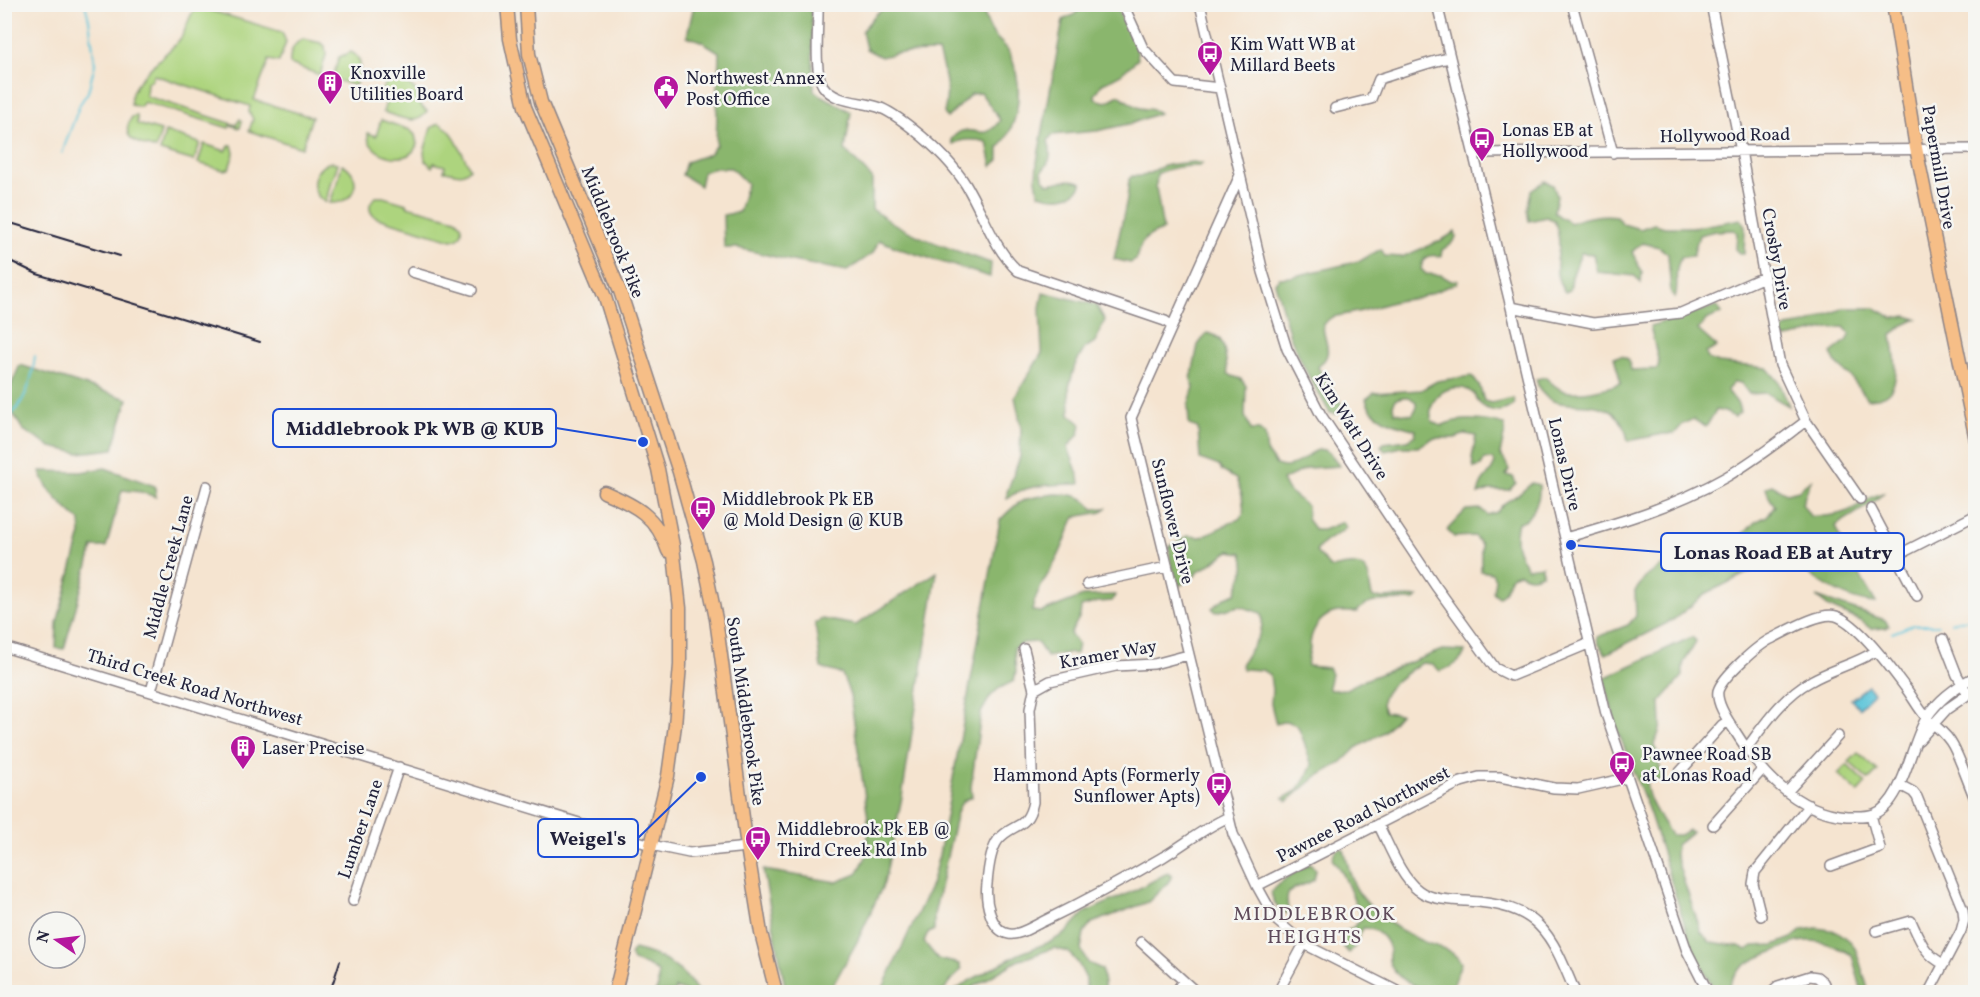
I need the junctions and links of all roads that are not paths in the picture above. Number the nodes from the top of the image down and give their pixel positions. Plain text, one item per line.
1 (507, 4) edge
2 (518, 4) edge
3 (526, 4) edge
4 (818, 4) edge
5 (1123, 4) edge
6 (1200, 4) edge
7 (1437, 4) edge
8 (1572, 4) edge
9 (1711, 4) edge
10 (1893, 4) edge
11 (530, 54) junction
12 (1450, 58) junction
13 (1220, 88) junction
14 (1335, 108) dead end
15 (1916, 148) junction
16 (1976, 149) edge
17 (1741, 152) junction
18 (1474, 153) junction
19 (1613, 153) junction
20 (1240, 175) junction
21 (412, 272) dead end
22 (1764, 277) junction
23 (472, 290) dead end
24 (1511, 307) junction
25 (1172, 326) junction
26 (1806, 421) junction
27 (1976, 440) edge
28 (679, 472) joint
29 (207, 486) dead end
30 (603, 492) dead end
31 (1860, 499) dead end
32 (1871, 508) dead end
33 (1976, 515) edge
34 (1566, 538) junction
35 (1896, 556) junction
36 (1167, 567) junction
37 (676, 577) junction
38 (1087, 584) dead end
39 (1917, 596) dead end
40 (1943, 639) dead end
41 (1588, 644) junction
42 (4, 646) edge
43 (1024, 649) dead end
44 (1876, 651) junction
45 (1188, 655) junction
46 (1976, 676) edge
47 (1962, 683) junction
48 (1034, 690) junction
49 (151, 691) junction
50 (1971, 691) edge
51 (1728, 721) junction
52 (1930, 721) junction
53 (1838, 736) dead end
54 (1746, 749) junction
55 (399, 767) junction
56 (1762, 770) junction
57 (1679, 773) dead end
58 (1627, 778) junction
59 (1900, 785) junction
60 (1787, 792) junction
61 (1976, 801) edge
62 (1809, 806) junction
63 (1871, 815) junction
64 (1229, 817) junction
65 (1378, 824) junction
66 (1713, 825) dead end
67 (651, 845) junction
68 (747, 847) junction
69 (1831, 866) dead end
70 (1257, 886) junction
71 (353, 901) dead end
72 (1761, 916) dead end
73 (1876, 932) dead end
74 (1142, 942) dead end
75 (1304, 944) junction
76 (1944, 964) junction
77 (1183, 981) junction
78 (615, 993) edge
79 (776, 993) edge
80 (1176, 993) edge
81 (1196, 993) edge
82 (1278, 993) edge
83 (1398, 993) edge
84 (1575, 993) edge
85 (1708, 993) edge
86 (1771, 993) edge
87 (1828, 993) edge
88 (1929, 993) edge

1 - 37 main road, Middlebrook Pike
2 - 11 main road
3 - 11 main road, Middlebrook Pike
4 - 25 street
5 - 13 street
6 - 13 street, Kim Watt Drive
7 - 12 street, Lonas Drive
8 - 19 street
9 - 17 street, Crosby Drive
10 - 15 main road, Papermill Drive
11 - 28 main road, Middlebrook Pike
12 - 14 street
12 - 18 street, Lonas Drive
13 - 20 street, Kim Watt Drive
15 - 16 street, Hollywood Road
15 - 17 street, Hollywood Road
15 - 27 main road, Papermill Drive
17 - 19 street, Hollywood Road
17 - 22 street, Crosby Drive
18 - 19 street, Hollywood Road
18 - 24 street, Lonas Drive
20 - 25 street, Sunflower Drive
20 - 41 street, Kim Watt Drive
21 - 23 street
22 - 24 street
22 - 26 street, Crosby Drive
24 - 34 street, Lonas Drive
25 - 36 street, Sunflower Drive
26 - 31 street, Crosby Drive
26 - 34 street
28 - 68 main road, South Middlebrook Pike
29 - 49 street, Middle Creek Lane
30 - 37 main road
32 - 35 street
33 - 35 street
34 - 41 street, Lonas Drive
35 - 39 street
36 - 38 street
36 - 45 street, Sunflower Drive
37 - 67 main road
40 - 47 street
41 - 58 street, Lonas Drive
42 - 49 street, Third Creek Road Northwest
43 - 48 street
44 - 51 street
44 - 52 street
44 - 54 street
45 - 48 street, Kramer Way
45 - 64 street, Sunflower Drive
46 - 47 street
47 - 50 street
47 - 52 street
48 - 64 street
49 - 55 street, Third Creek Road Northwest
50 - 52 street
51 - 54 street
51 - 57 street
52 - 59 street
52 - 61 street
53 - 60 street
54 - 56 street
55 - 67 street, Third Creek Road Northwest
55 - 71 street, Lumber Lane
56 - 60 street
56 - 66 street
58 - 65 street, Pawnee Road Northwest
58 - 85 street, Lonas Drive
59 - 63 street
59 - 76 street
60 - 62 street
62 - 63 street
62 - 72 street
63 - 69 street
64 - 70 street, Sunflower Drive
65 - 70 street, Pawnee Road Northwest
65 - 84 street
67 - 68 street, Third Creek Road Northwest
67 - 78 main road
68 - 79 main road, South Middlebrook Pike
70 - 75 street, Sunflower Drive
73 - 76 street
74 - 77 street
75 - 82 street
75 - 83 street, Sunflower Drive
76 - 88 street
77 - 80 street
77 - 81 street
86 - 87 street

